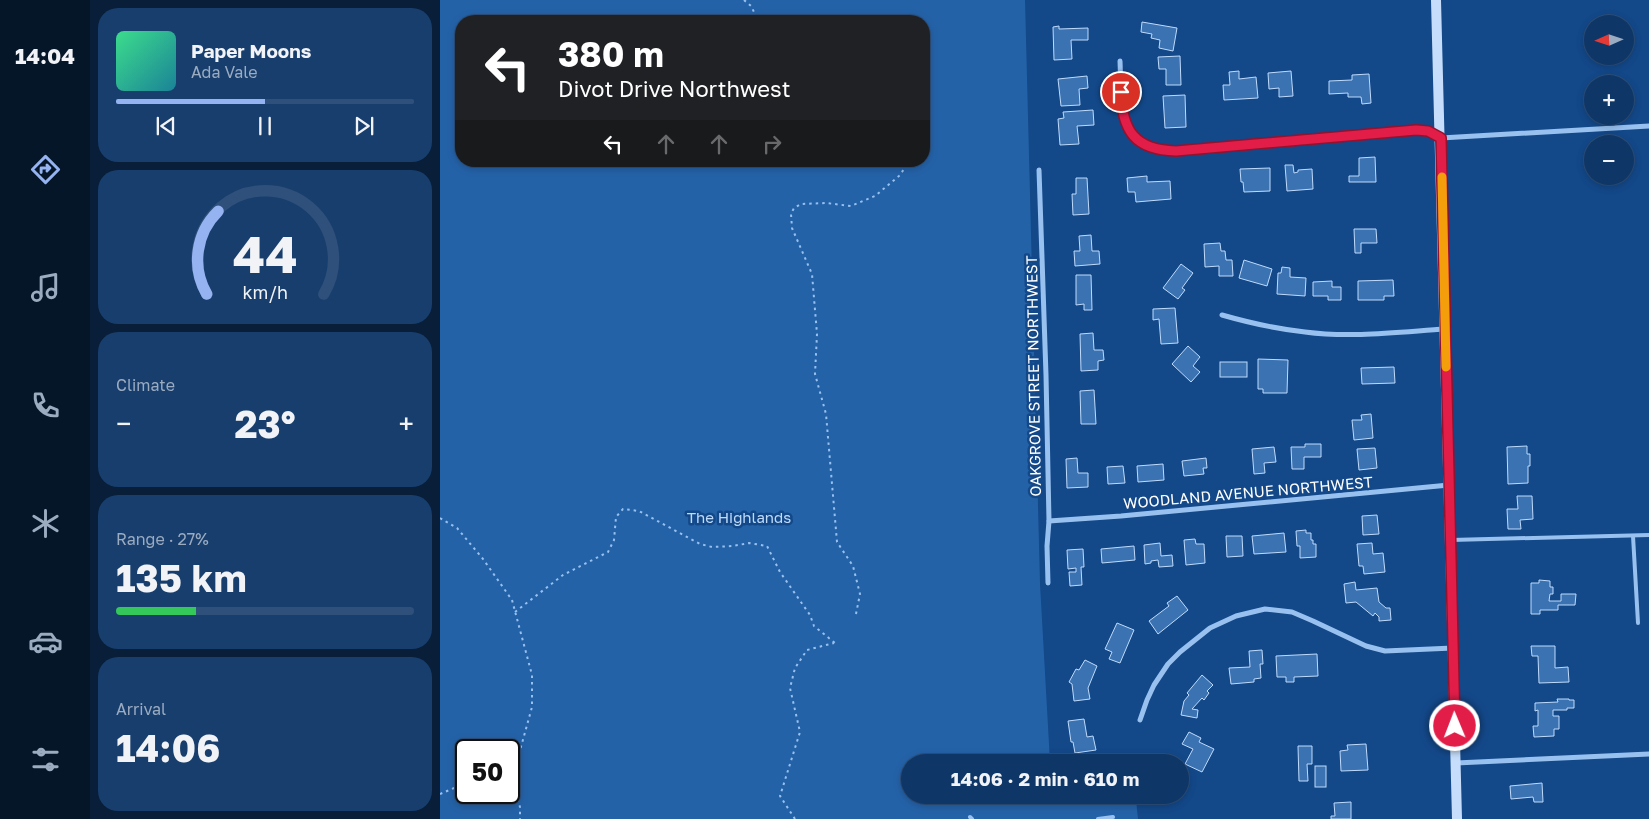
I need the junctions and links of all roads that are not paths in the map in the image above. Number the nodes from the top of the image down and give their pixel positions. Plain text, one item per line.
1 (1436, 0) edge
2 (1120, 60) dead end
3 (1649, 126) edge
4 (1441, 138) junction
5 (1039, 170) dead end
6 (1222, 315) dead end
7 (1445, 329) junction
8 (1449, 485) junction
9 (1049, 521) junction
10 (1649, 535) edge
11 (1632, 536) junction
12 (1450, 540) junction
13 (1048, 583) dead end
14 (1638, 623) dead end
15 (1453, 648) junction
16 (1140, 720) dead end
17 (1649, 754) edge
18 (1456, 763) junction
19 (1113, 817) dead end
20 (1098, 819) edge
21 (1457, 819) edge

1 - 4 main road
2 - 4 street
3 - 4 street
4 - 7 main road
5 - 9 street, OAKGROVE STREET NORTHWEST
6 - 7 street
7 - 8 main road
8 - 9 street, WOODLAND AVENUE NORTHWEST
8 - 12 main road
9 - 13 street, OAKGROVE STREET NORTHWEST
10 - 11 lane
11 - 12 lane
11 - 14 lane
12 - 15 main road
15 - 16 street
15 - 18 main road
17 - 18 street
18 - 21 main road
19 - 20 lane

